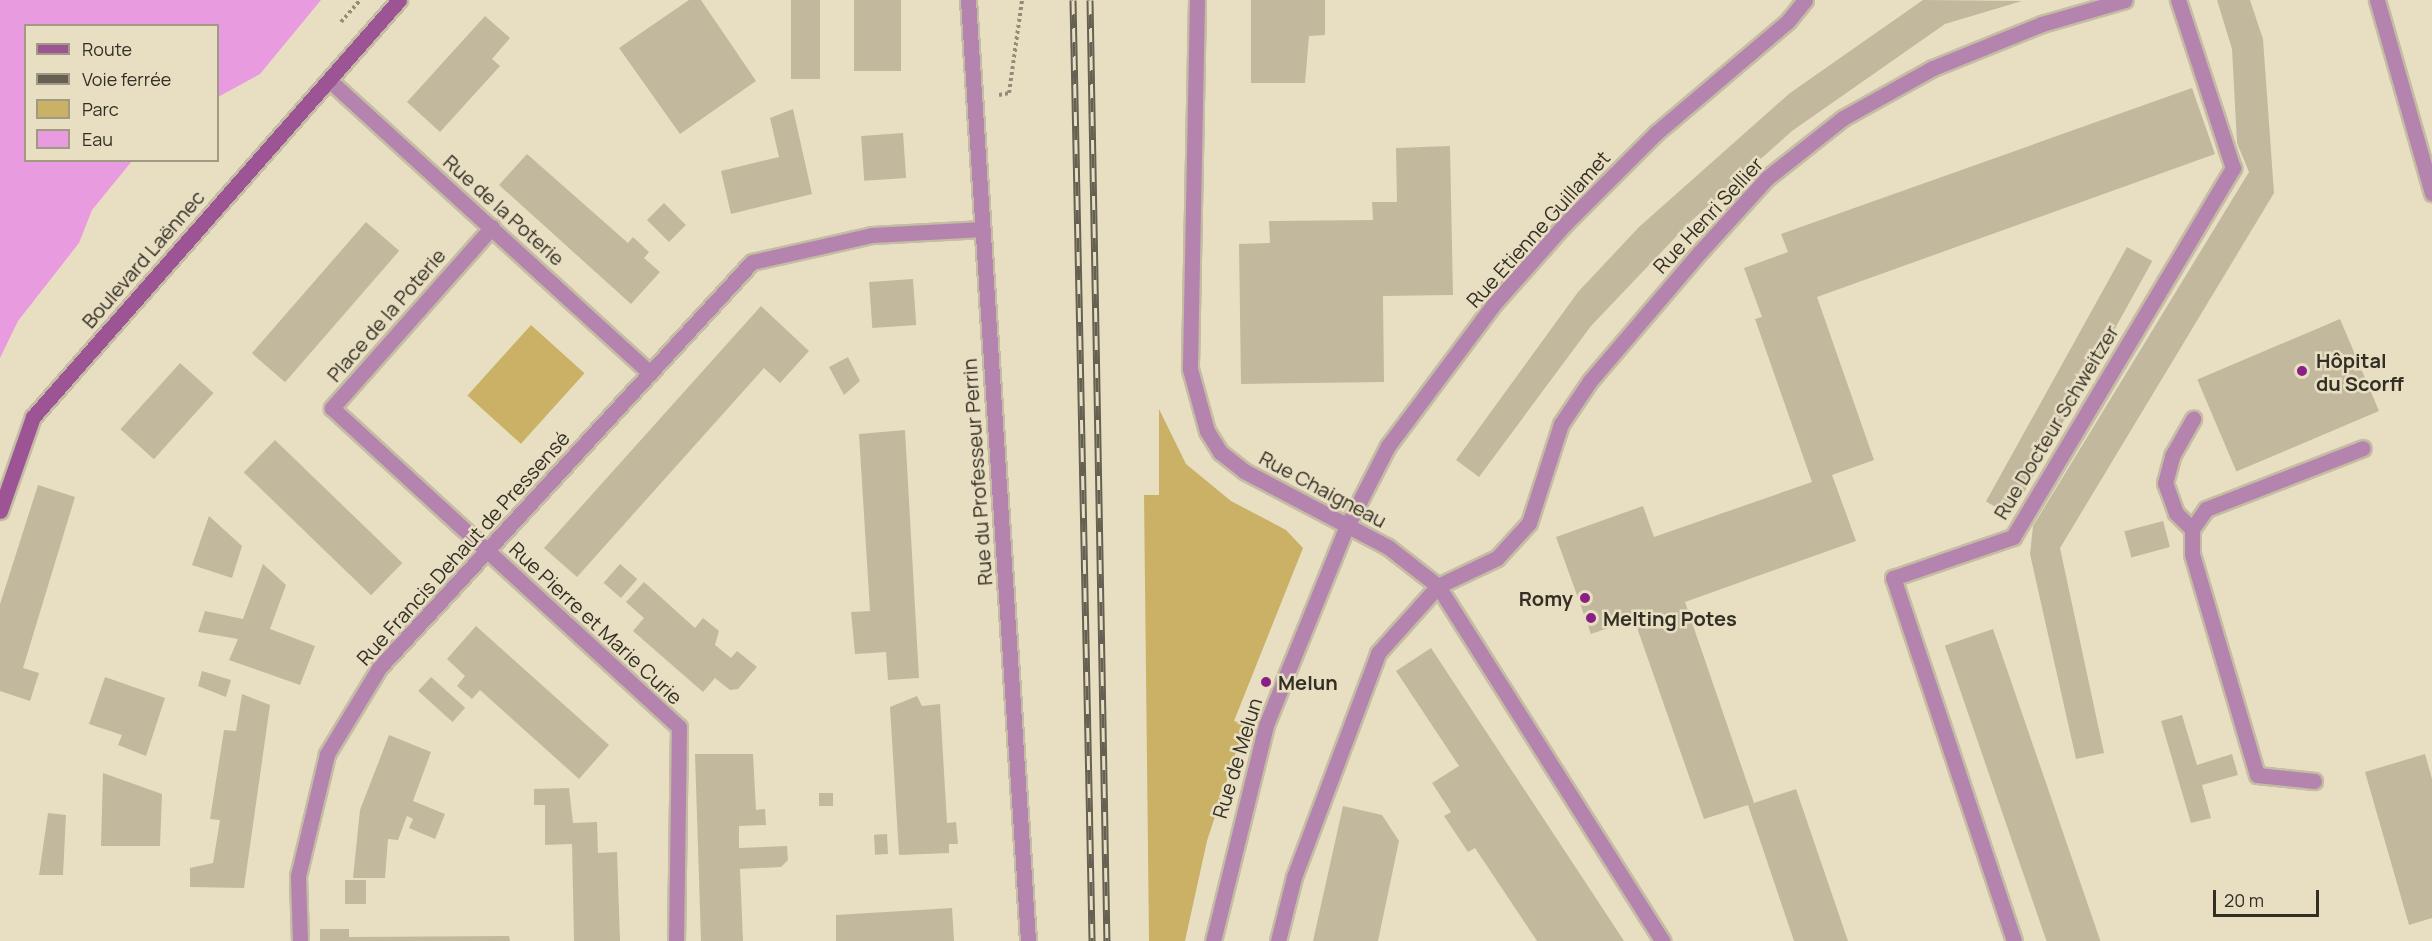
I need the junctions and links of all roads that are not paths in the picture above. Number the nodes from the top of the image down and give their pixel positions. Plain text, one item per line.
1 (399, 0) edge
2 (968, 0) edge
3 (1197, 0) edge
4 (1805, 0) edge
5 (2124, 0) edge
6 (2178, 0) edge
7 (2377, 0) edge
8 (329, 80) junction
9 (2432, 193) edge
10 (492, 227) junction
11 (983, 229) junction
12 (650, 373) junction
13 (2193, 419) dead end
14 (2363, 448) dead end
15 (0, 511) edge
16 (1347, 526) junction
17 (2192, 529) junction
18 (487, 551) junction
19 (1438, 586) junction
20 (2314, 781) dead end
21 (300, 941) edge
22 (676, 941) edge
23 (1028, 941) edge
24 (1213, 941) edge
25 (1278, 941) edge
26 (1662, 941) edge
27 (2014, 941) edge

1 - 8 main road, Boulevard Laënnec
2 - 11 street, Rue du Professeur Perrin
3 - 16 street, Rue Chaigneau
4 - 16 street, Rue Etienne Guillamet
5 - 19 street, Rue Henri Sellier
6 - 27 street, Rue Docteur Schweitzer
7 - 9 street
8 - 10 street, Rue de la Poterie
8 - 15 main road, Boulevard Laënnec
10 - 12 street, Rue de la Poterie
10 - 18 street, Place de la Poterie
11 - 12 street, Rue Francis Dehaut de Pressensé
11 - 23 street, Rue du Professeur Perrin
12 - 18 street, Rue Francis Dehaut de Pressensé
13 - 17 street
14 - 17 street
16 - 19 street, Rue Chaigneau
16 - 24 street, Rue de Melun
17 - 20 street
18 - 21 street, Rue Francis Dehaut de Pressensé
18 - 22 street, Rue Pierre et Marie Curie
19 - 25 street
19 - 26 street, Rue Chaigneau

